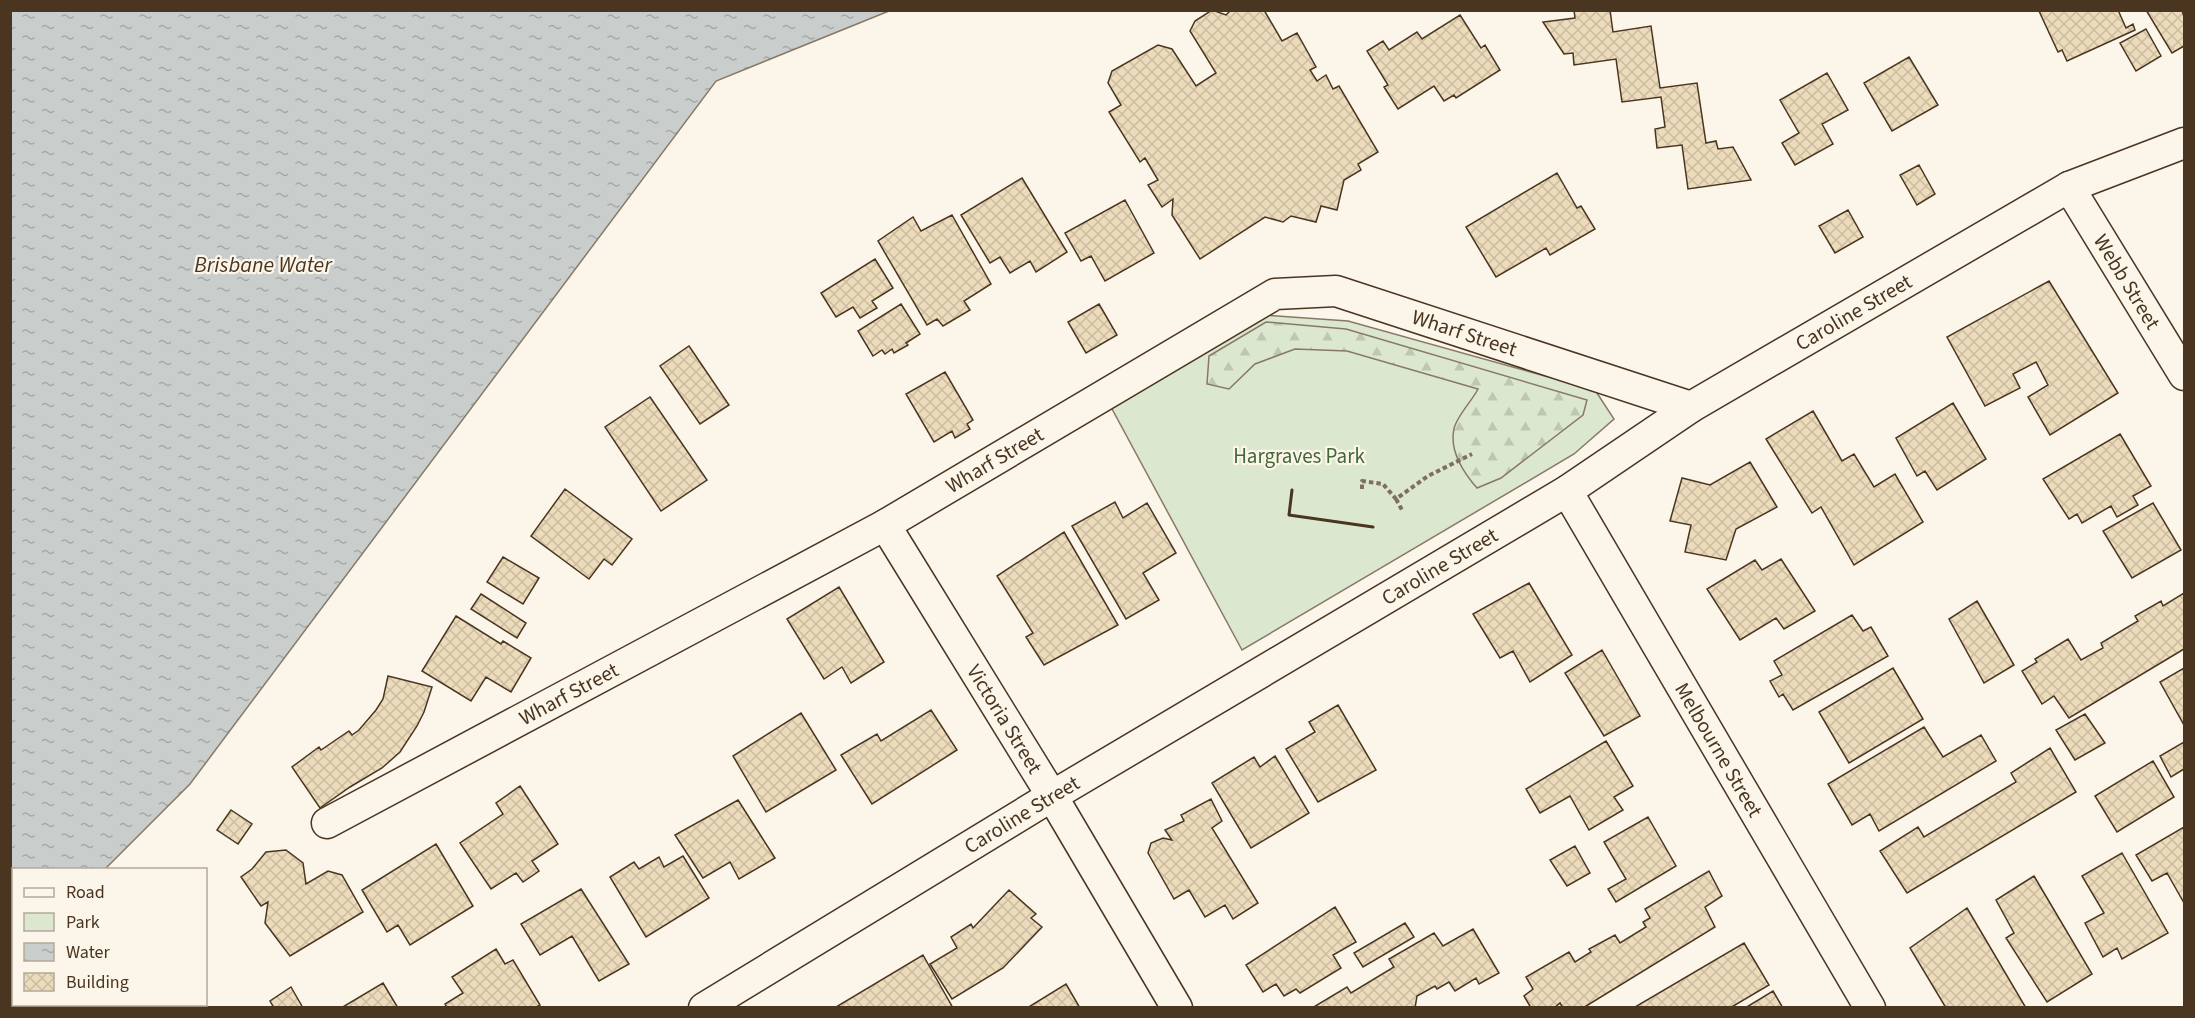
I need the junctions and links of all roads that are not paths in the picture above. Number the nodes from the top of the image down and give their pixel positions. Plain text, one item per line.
1 (2184, 143) edge
2 (2069, 187) junction
3 (2184, 375) edge
4 (1691, 407) junction
5 (1567, 491) junction
6 (885, 525) junction
7 (1052, 796) junction
8 (327, 823) dead end
9 (704, 1008) edge
10 (1177, 1008) edge
11 (1870, 1008) edge

1 - 2 street, Caroline Street
2 - 3 street, Webb Street
2 - 4 street, Caroline Street
4 - 5 street, Caroline Street
4 - 6 street, Wharf Street
5 - 7 street, Caroline Street
5 - 11 street, Melbourne Street
6 - 7 street, Victoria Street
6 - 8 street, Wharf Street
7 - 9 street, Caroline Street
7 - 10 street, Victoria Street

